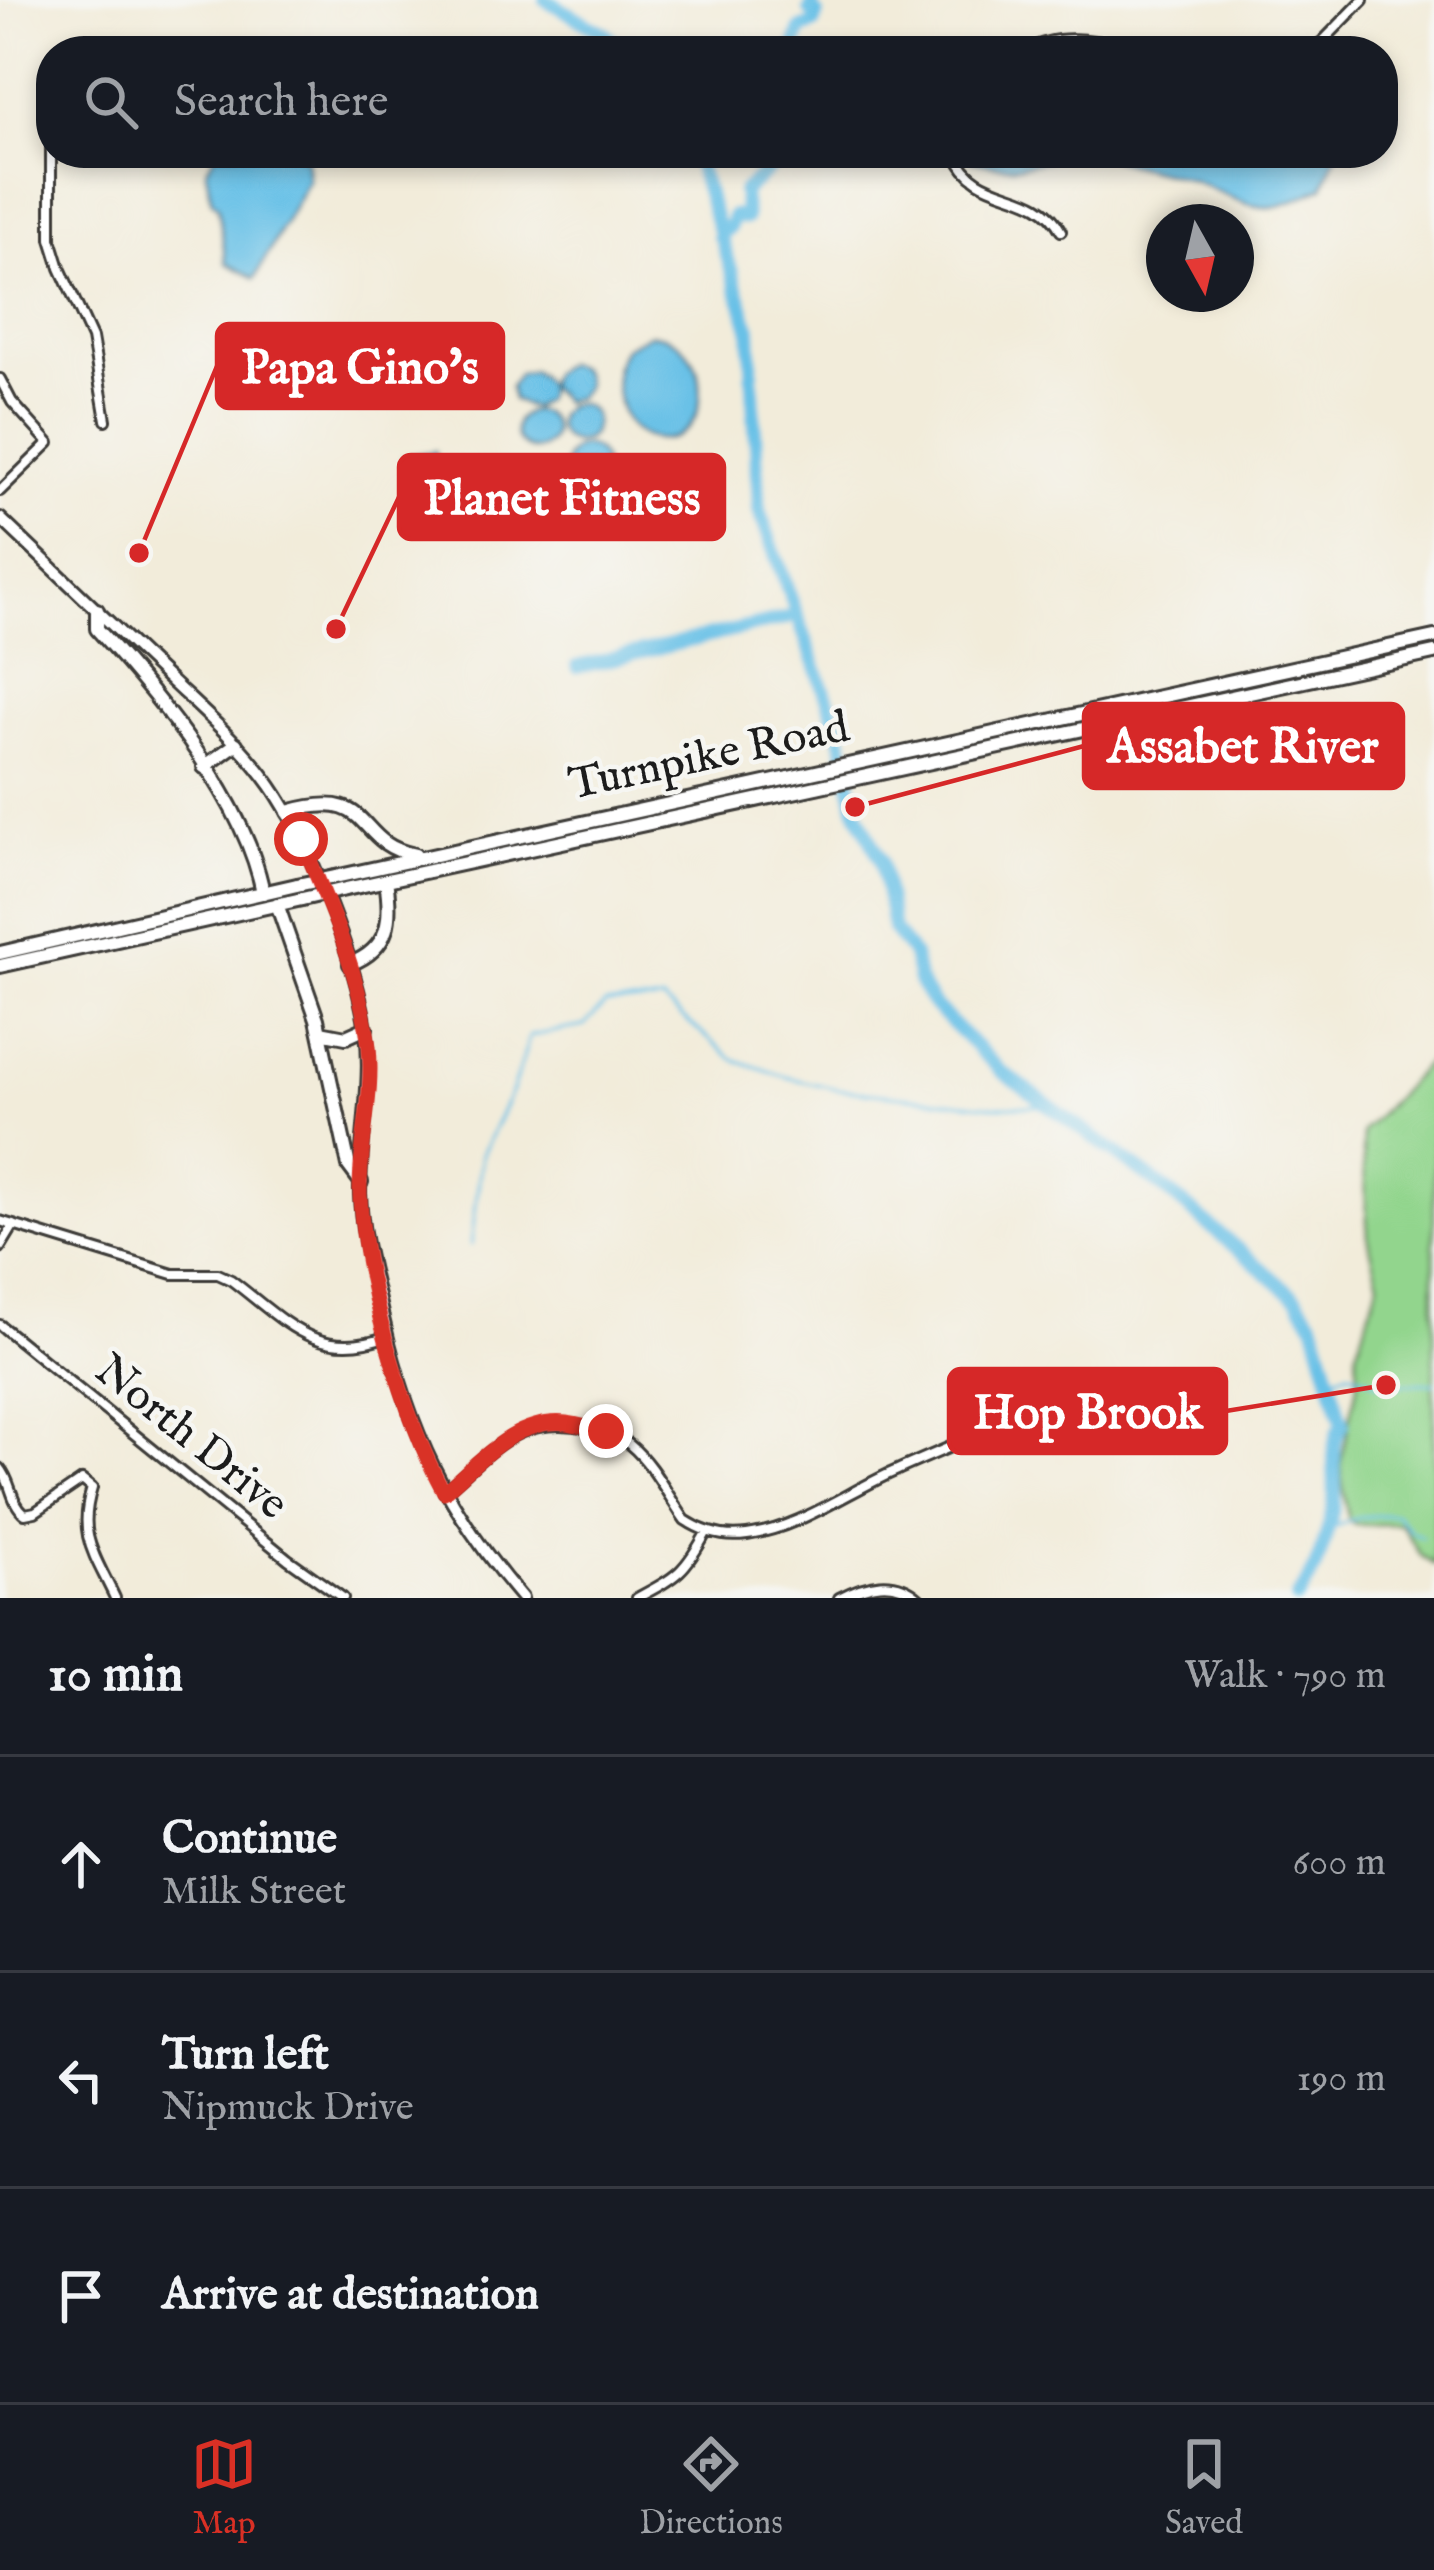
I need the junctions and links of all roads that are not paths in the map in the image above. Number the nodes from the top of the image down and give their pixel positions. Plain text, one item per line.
1 (1363, 0) edge
2 (1329, 36) edge
3 (50, 168) edge
4 (966, 168) edge
5 (1061, 231) dead end
6 (1, 386) edge
7 (106, 420) dead end
8 (0, 490) edge
9 (0, 518) edge
10 (97, 610) junction
11 (1434, 638) edge
12 (1434, 653) edge
13 (236, 744) junction
14 (204, 767) junction
15 (857, 769) junction
16 (840, 773) junction
17 (288, 812) junction
18 (372, 831) junction
19 (428, 856) junction
20 (362, 871) junction
21 (386, 880) junction
22 (338, 883) junction
23 (300, 892) junction
24 (263, 893) junction
25 (277, 904) junction
26 (0, 953) edge
27 (350, 964) junction
28 (0, 966) edge
29 (366, 1028) junction
30 (320, 1032) junction
31 (361, 1182) junction
32 (0, 1221) edge
33 (14, 1225) junction
34 (0, 1247) edge
35 (0, 1325) edge
36 (387, 1336) junction
37 (1055, 1395) dead end
38 (0, 1468) edge
39 (444, 1492) junction
40 (707, 1531) junction
41 (515, 1596) edge
42 (115, 1598) edge
43 (343, 1598) edge
44 (638, 1598) edge
45 (839, 1598) edge
46 (919, 1598) edge

1 - 2 street
3 - 7 street
4 - 5 street
6 - 8 street
9 - 10 main road
10 - 13 main road
10 - 14 highway
11 - 15 highway, Turnpike Road
12 - 15 highway, Turnpike Road
13 - 14 highway
13 - 17 main road
14 - 24 highway
15 - 16 highway, Turnpike Road
16 - 19 highway, Turnpike Road
16 - 21 highway, Turnpike Road
17 - 18 highway
17 - 27 main road
18 - 19 highway
18 - 20 highway
19 - 20 highway, Turnpike Road
20 - 22 highway, Turnpike Road
21 - 22 highway, Turnpike Road
21 - 27 highway
22 - 23 highway, Turnpike Road, bridge
23 - 24 highway, Turnpike Road
23 - 25 highway, Turnpike Road
24 - 26 highway, Turnpike Road
25 - 28 highway, Turnpike Road
25 - 30 highway
27 - 29 main road
29 - 30 highway
29 - 31 main road
30 - 31 highway
31 - 36 main road
32 - 33 street
33 - 34 street
33 - 36 street
35 - 43 street, North Drive
36 - 39 main road
37 - 40 street
38 - 42 street
39 - 40 street
39 - 41 main road
40 - 44 street
45 - 46 street

